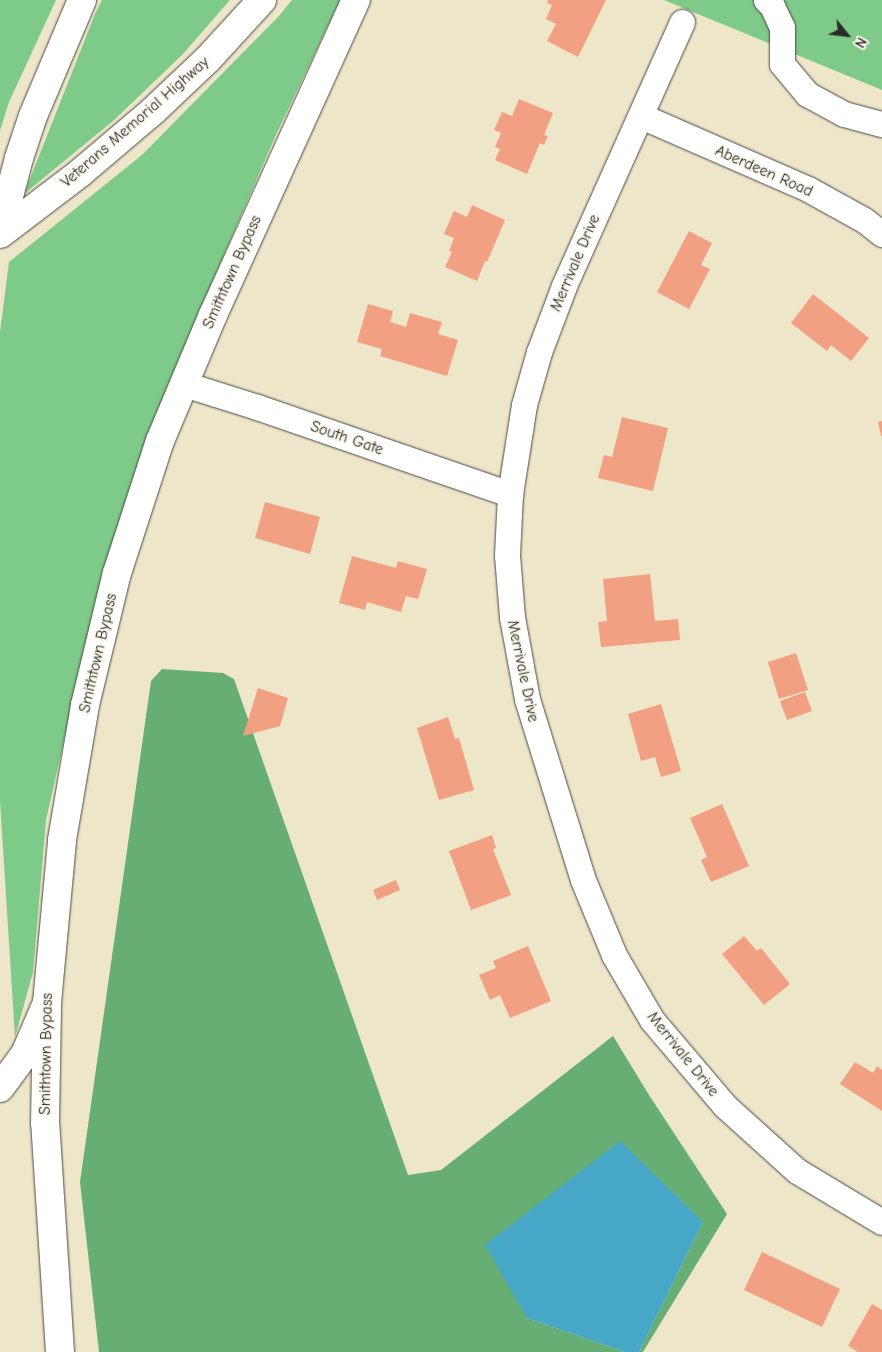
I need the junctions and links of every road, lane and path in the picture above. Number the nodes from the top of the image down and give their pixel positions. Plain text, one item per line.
1 (82, 0) edge
2 (262, 0) edge
3 (356, 0) edge
4 (766, 0) edge
5 (682, 22) dead end
6 (641, 116) junction
7 (882, 124) edge
8 (0, 232) edge
9 (882, 234) edge
10 (184, 384) junction
11 (510, 494) junction
12 (47, 1002) junction
13 (0, 1088) edge
14 (882, 1222) edge
15 (60, 1352) edge

1 - 8 main road
2 - 8 main road, Veterans Memorial Highway
3 - 10 main road, Smithtown Bypass
4 - 7 street
5 - 6 street, Merrivale Drive
6 - 9 street, Aberdeen Road
6 - 11 street, Merrivale Drive
10 - 11 street, South Gate
10 - 12 main road, Smithtown Bypass
11 - 14 street, Merrivale Drive
12 - 13 main road
12 - 15 main road, Smithtown Bypass

